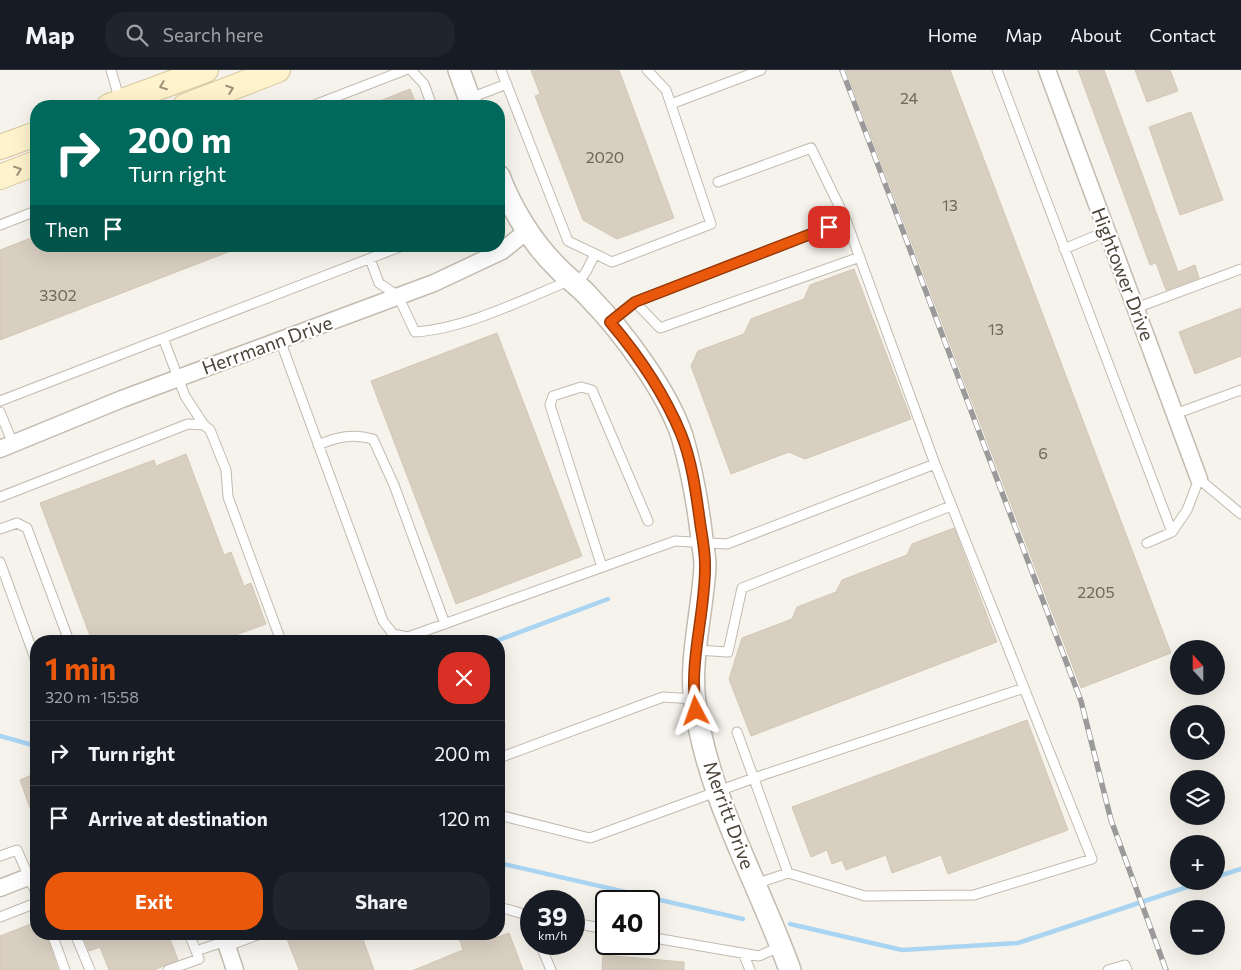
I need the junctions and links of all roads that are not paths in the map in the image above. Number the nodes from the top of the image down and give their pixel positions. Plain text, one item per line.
1 (111, 70) edge
2 (206, 70) edge
3 (278, 70) edge
4 (405, 70) edge
5 (411, 70) edge
6 (459, 70) edge
7 (501, 70) edge
8 (647, 70) edge
9 (761, 70) edge
10 (997, 70) edge
11 (1047, 70) edge
12 (506, 84) junction
13 (116, 100) edge
14 (130, 100) edge
15 (200, 100) edge
16 (328, 100) edge
17 (430, 100) edge
18 (470, 100) edge
19 (475, 100) edge
20 (671, 104) junction
21 (30, 136) edge
22 (0, 147) edge
23 (30, 165) edge
24 (0, 177) edge
25 (718, 182) dead end
26 (505, 191) edge
27 (30, 213) edge
28 (846, 220) junction
29 (0, 225) edge
30 (528, 230) junction
31 (1107, 231) junction
32 (505, 249) edge
33 (1064, 249) junction
34 (387, 252) edge
35 (500, 252) edge
36 (595, 254) junction
37 (860, 257) junction
38 (370, 259) junction
39 (1241, 269) edge
40 (574, 282) junction
41 (398, 296) junction
42 (635, 302) junction
43 (1136, 308) junction
44 (610, 322) junction
45 (163, 338) junction
46 (280, 340) junction
47 (177, 378) junction
48 (1241, 390) edge
49 (0, 401) edge
50 (0, 412) edge
51 (1175, 414) junction
52 (204, 425) junction
53 (318, 445) junction
54 (6, 447) edge
55 (935, 464) junction
56 (1199, 479) junction
57 (0, 497) edge
58 (951, 506) junction
59 (1241, 515) edge
60 (648, 521) dead end
61 (0, 529) edge
62 (1172, 532) junction
63 (702, 542) junction
64 (1147, 543) dead end
65 (0, 562) edge
66 (602, 567) junction
67 (446, 624) junction
68 (66, 635) edge
69 (279, 635) edge
70 (397, 635) edge
71 (416, 635) edge
72 (30, 644) edge
73 (696, 650) junction
74 (1024, 688) junction
75 (694, 699) junction
76 (737, 732) dead end
77 (505, 756) edge
78 (754, 778) junction
79 (717, 792) junction
80 (505, 817) edge
81 (0, 856) edge
82 (30, 871) edge
83 (788, 873) junction
84 (30, 877) edge
85 (754, 884) junction
86 (0, 888) edge
87 (30, 905) edge
88 (505, 908) edge
89 (520, 913) edge
90 (0, 917) edge
91 (660, 939) edge
92 (54, 940) edge
93 (78, 940) edge
94 (192, 940) edge
95 (226, 940) edge
96 (781, 946) junction
97 (196, 951) junction
98 (744, 953) junction
99 (545, 955) edge
100 (65, 970) edge
101 (90, 970) edge
102 (168, 970) edge
103 (235, 970) edge
104 (551, 970) edge
105 (750, 970) edge
106 (790, 970) edge
107 (1108, 970) edge
108 (1127, 970) edge

1 - 13 lane
2 -> 14 main road
15 -> 3 main road
4 - 16 lane
5 - 17 lane
6 - 18 street
7 - 12 lane
8 - 20 lane
9 - 20 lane
10 - 33 lane
11 - 31 street, Hightower Drive
12 - 19 lane
12 - 36 lane
20 - 36 lane
21 - 22 main road
24 -> 23 main road
25 - 28 lane
26 - 30 street, Merritt Drive
27 - 29 lane
28 - 37 lane
28 - 42 lane
30 - 32 street, Herrmann Drive
30 - 40 street, Merritt Drive
31 - 33 lane
31 - 43 street, Hightower Drive
33 - 62 lane
34 - 38 lane
35 - 41 street, Herrmann Drive
36 - 40 lane
37 - 42 lane
37 - 55 lane
38 - 41 lane
38 - 45 lane
39 - 43 lane
40 - 41 lane
40 - 44 street, Merritt Drive
41 - 46 street, Herrmann Drive
42 - 44 lane
43 - 51 street, Hightower Drive
44 - 63 street, Merritt Drive
45 - 47 lane
45 - 49 lane
46 - 47 street, Herrmann Drive
46 - 53 lane
47 - 52 lane
47 - 54 street, Herrmann Drive
48 - 51 lane
50 - 54 lane
51 - 56 street, Hightower Drive
52 - 57 lane
52 - 69 lane
53 - 67 lane
53 - 70 lane
55 - 58 lane
55 - 63 lane
56 - 59 lane
56 - 62 lane
58 - 73 lane
58 - 74 lane
60 - 66 lane
61 - 68 lane
62 - 64 lane
63 - 66 lane
63 - 73 street, Merritt Drive
65 - 72 lane
66 - 67 lane
67 - 71 lane
73 - 75 street, Merritt Drive
74 - 78 lane
74 - 83 lane
75 - 77 lane
75 - 79 street, Merritt Drive
76 - 78 lane
78 - 79 lane
78 - 83 lane
79 - 80 lane
79 - 85 street, Merritt Drive
81 - 82 lane
83 - 85 lane
84 - 86 street
85 - 96 street, Merritt Drive
87 - 90 lane
88 - 89 lane
91 - 98 lane
92 - 100 lane
93 - 101 lane
94 - 97 lane
95 - 97 lane
95 - 103 street
96 - 98 lane
96 - 106 street, Merritt Drive
97 - 102 lane
98 - 105 lane
99 - 104 lane
107 - 108 lane

